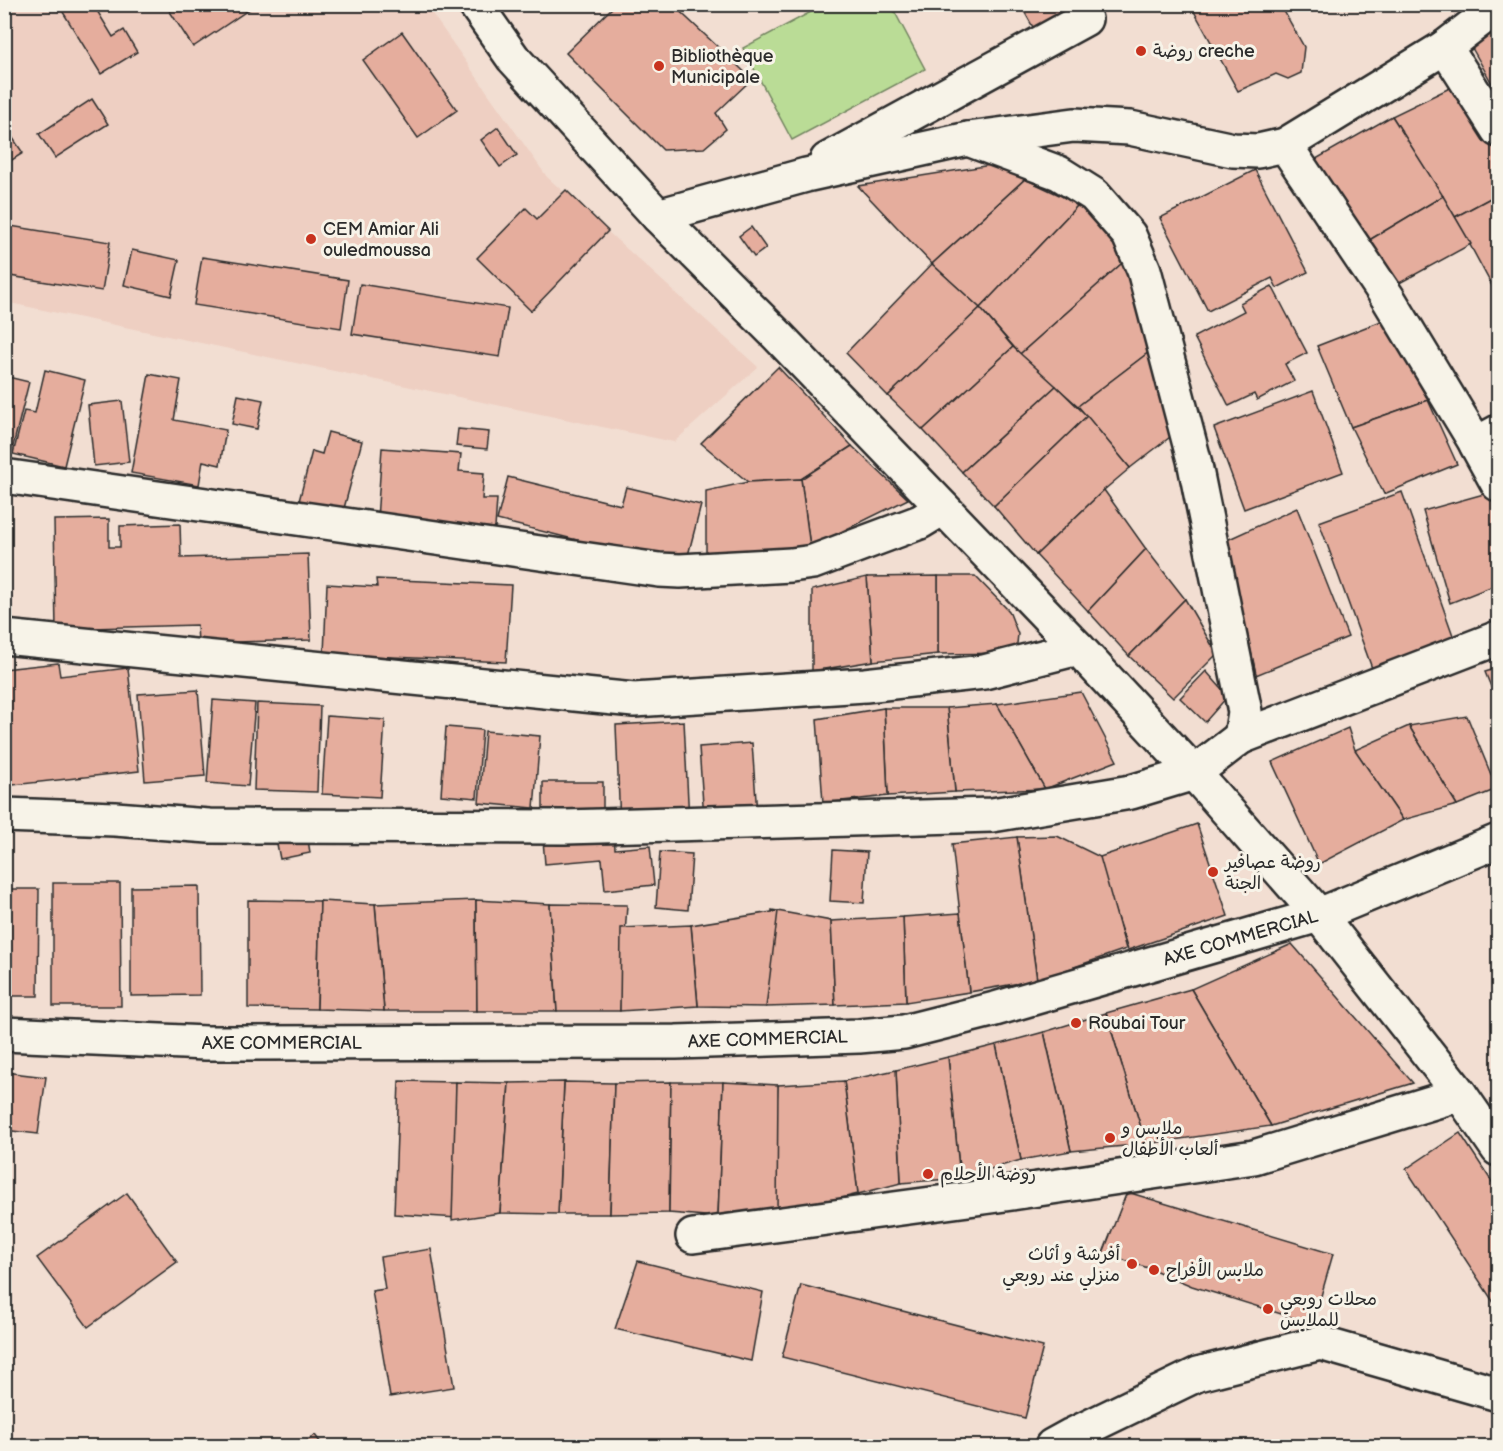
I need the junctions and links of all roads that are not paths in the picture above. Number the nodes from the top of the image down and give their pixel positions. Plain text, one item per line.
1 (475, 4) edge
2 (1498, 6) edge
3 (1084, 19) dead end
4 (1445, 46) junction
5 (1498, 130) edge
6 (968, 139) junction
7 (1285, 145) junction
8 (806, 175) junction
9 (658, 216) junction
10 (1489, 441) edge
11 (4, 476) edge
12 (1498, 484) edge
13 (943, 508) junction
14 (4, 637) edge
15 (1498, 638) edge
16 (1078, 648) junction
17 (1241, 737) junction
18 (1194, 773) junction
19 (4, 815) edge
20 (1498, 842) edge
21 (1319, 915) junction
22 (4, 1034) edge
23 (1460, 1094) junction
24 (1498, 1149) edge
25 (693, 1236) dead end
26 (1498, 1394) edge
27 (1052, 1446) edge

1 - 9 street
2 - 4 street
3 - 8 street
4 - 5 street
4 - 7 street
6 - 7 street
6 - 8 street
6 - 17 street
7 - 10 street
8 - 9 street
9 - 13 street
10 - 12 street
11 - 13 street
13 - 16 street
14 - 16 street
15 - 17 street
16 - 18 street
17 - 18 street
18 - 19 street
18 - 21 street
20 - 21 street, AXE COMMERCIAL
21 - 22 street, AXE COMMERCIAL
21 - 23 street
23 - 24 street
23 - 25 street
26 - 27 street

